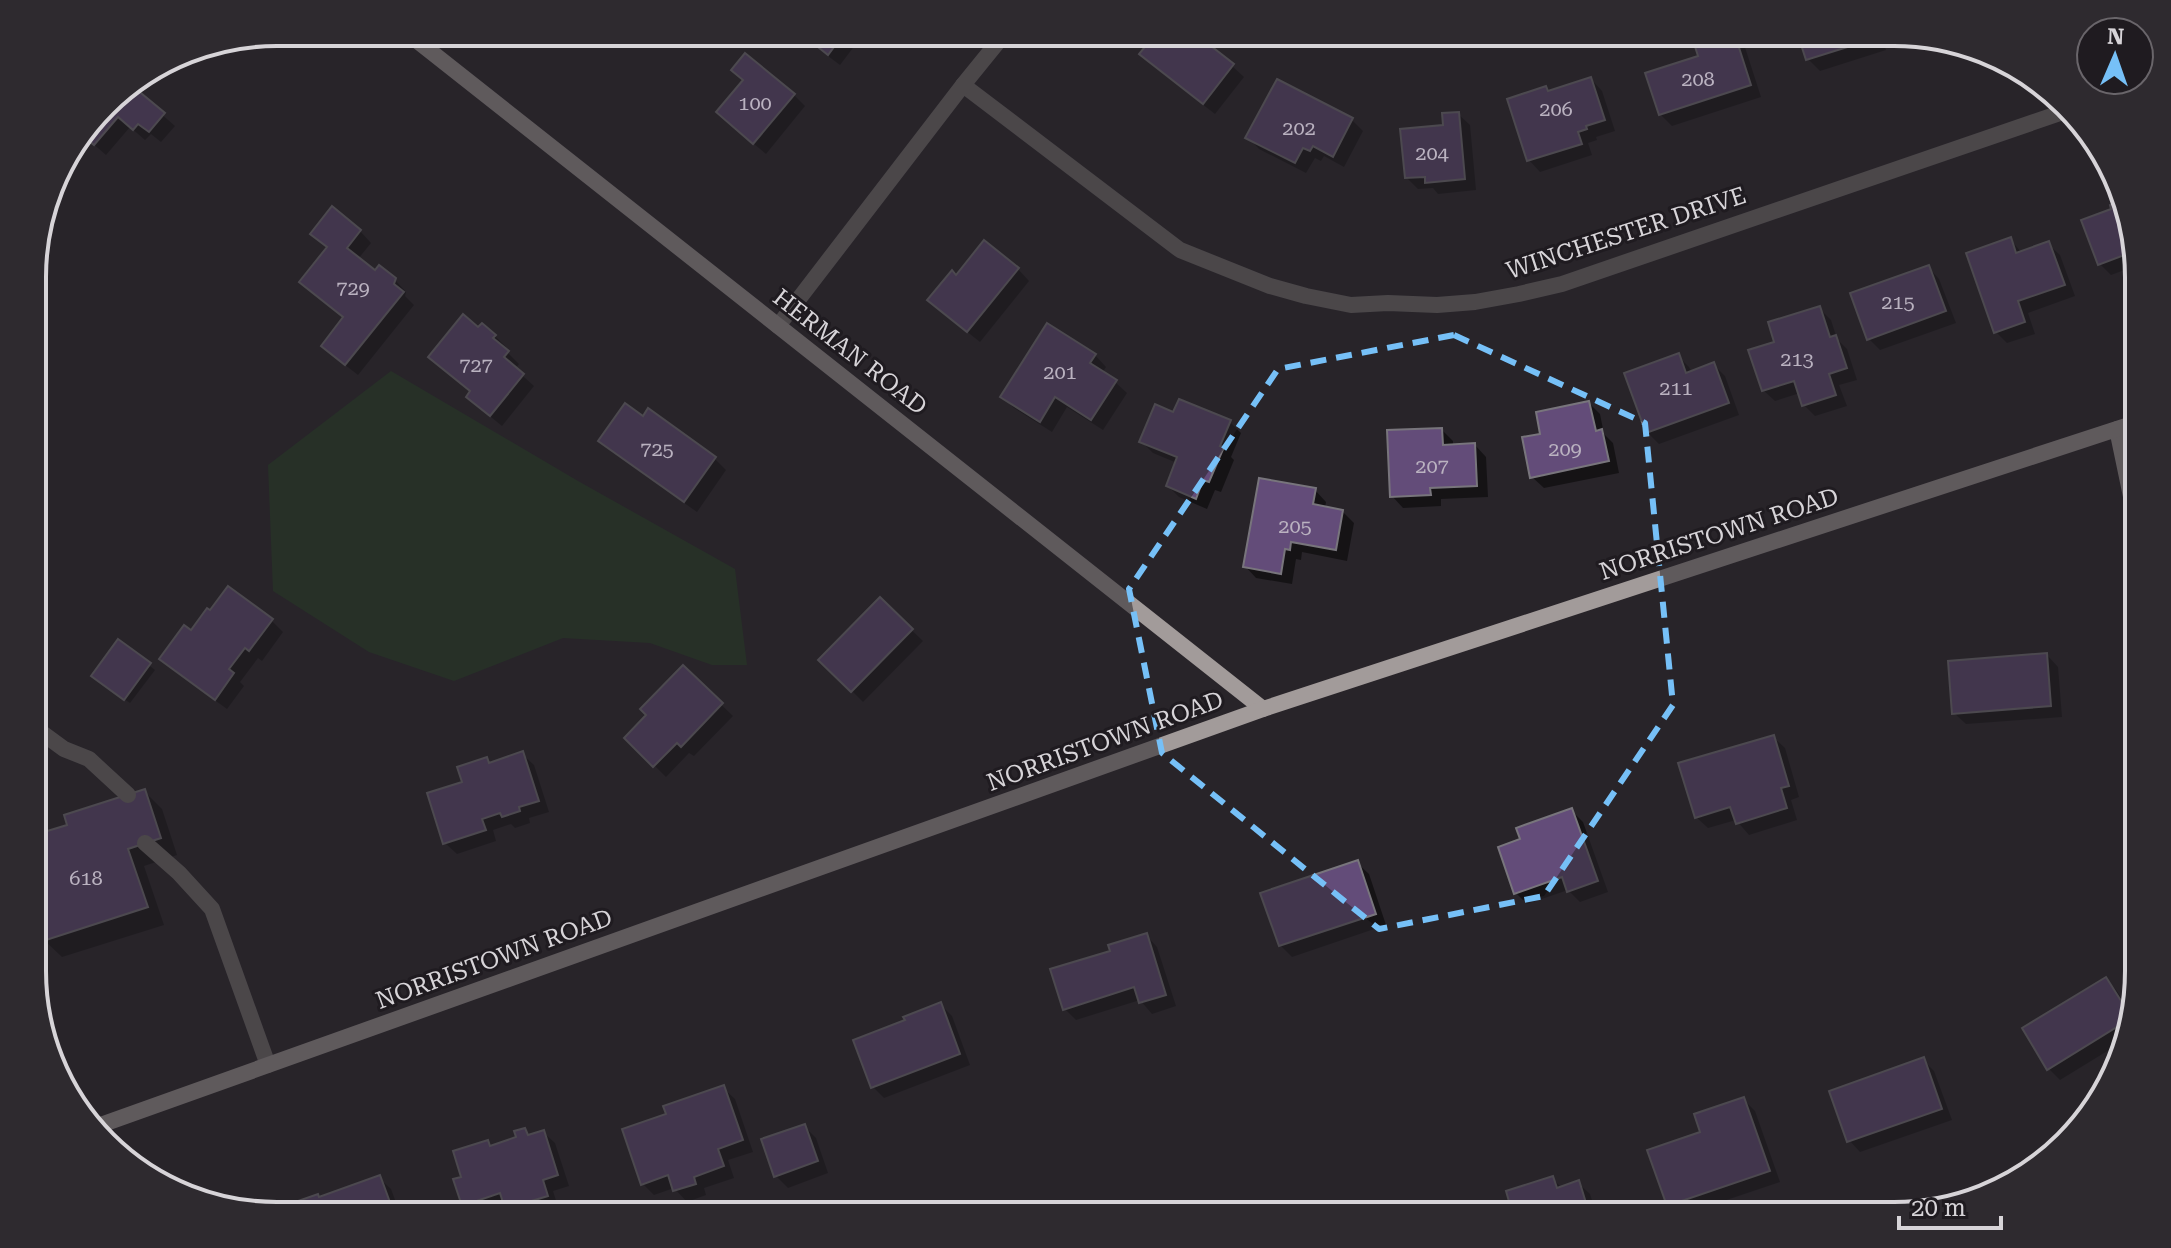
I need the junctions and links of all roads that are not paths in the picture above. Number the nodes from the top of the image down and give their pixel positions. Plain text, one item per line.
1 (424, 46) edge
2 (995, 46) edge
3 (963, 85) junction
4 (2057, 114) edge
5 (778, 326) junction
6 (2125, 426) edge
7 (2117, 429) junction
8 (2125, 467) edge
9 (1263, 709) junction
10 (46, 736) edge
11 (128, 795) dead end
12 (145, 843) dead end
13 (268, 1065) junction
14 (105, 1124) edge

1 - 5 main road, HERMAN ROAD
2 - 3 street
3 - 4 street, WINCHESTER DRIVE
3 - 5 street
5 - 9 main road, HERMAN ROAD
6 - 7 main road, NORRISTOWN ROAD
7 - 8 main road
7 - 9 main road, NORRISTOWN ROAD
9 - 13 main road, NORRISTOWN ROAD
10 - 11 street
12 - 13 street
13 - 14 main road, NORRISTOWN ROAD

